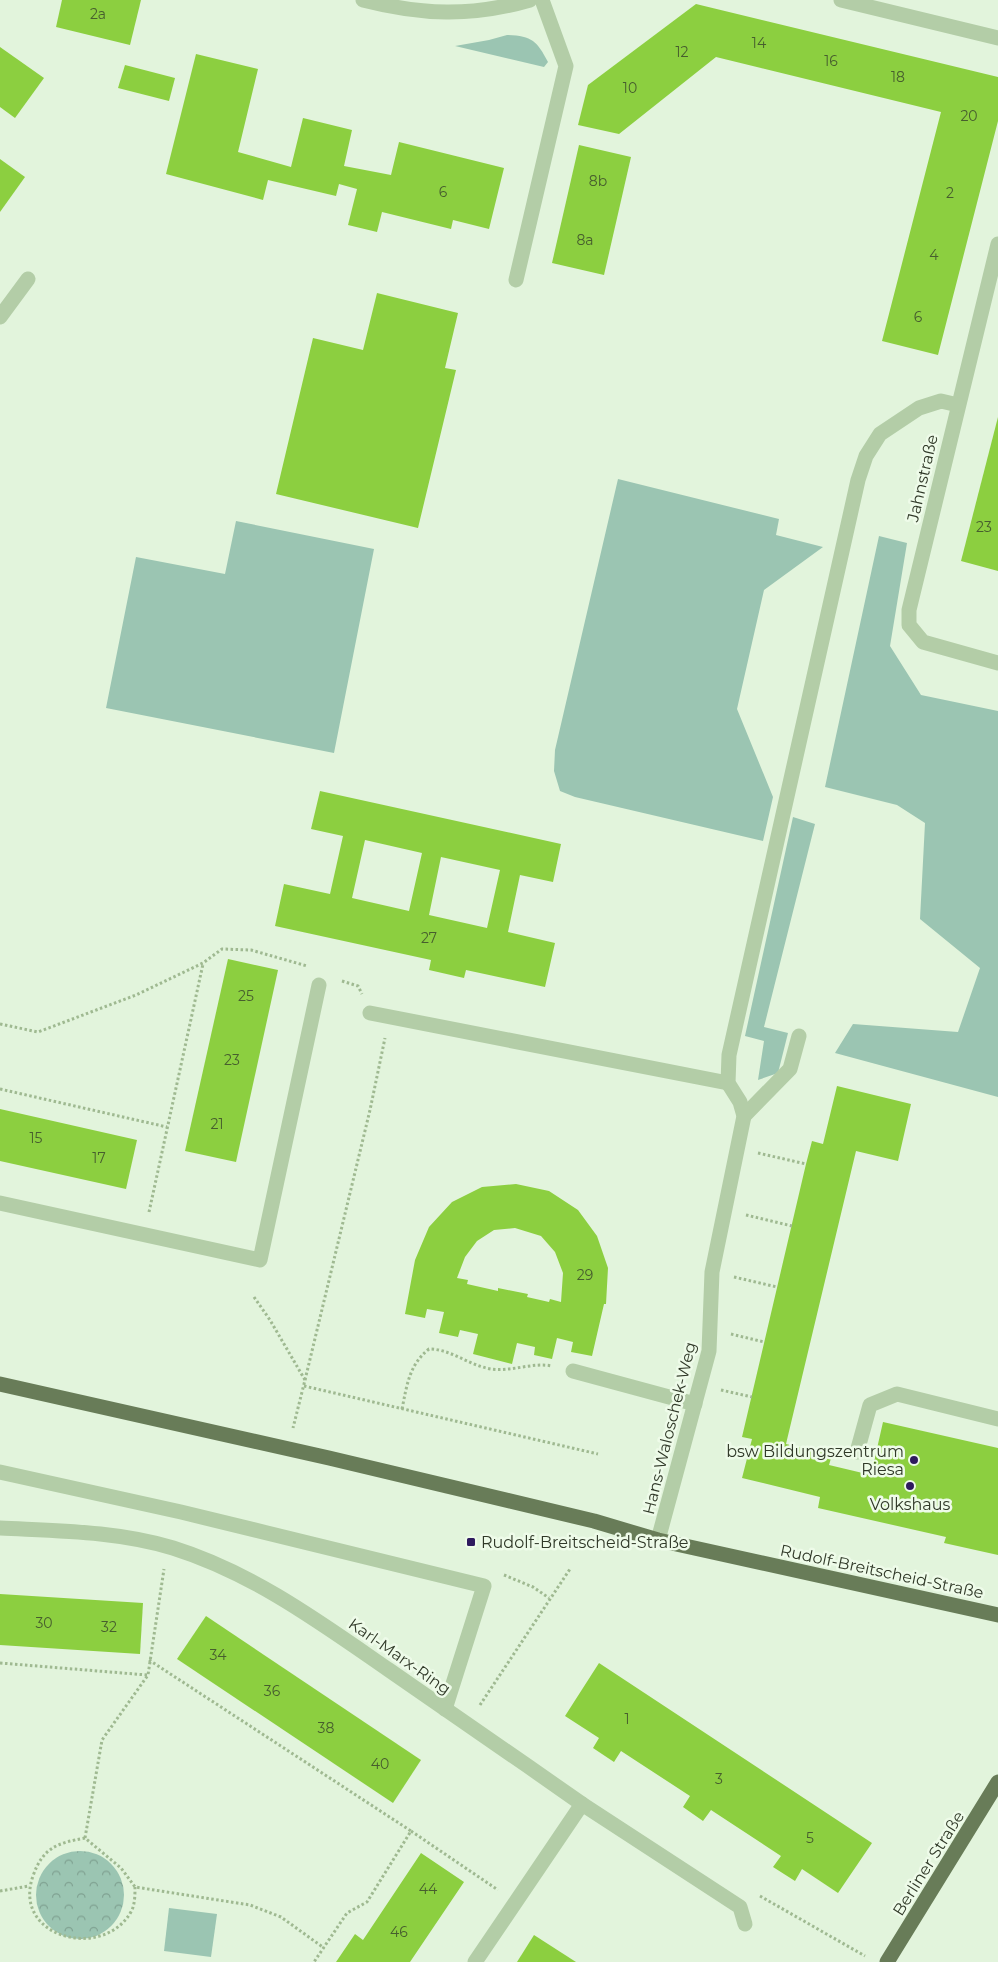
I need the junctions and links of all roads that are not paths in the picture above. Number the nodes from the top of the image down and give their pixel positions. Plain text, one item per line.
1 (363, 0) edge
2 (530, 0) edge
3 (542, 0) edge
4 (841, 0) edge
5 (998, 38) edge
6 (998, 244) edge
7 (28, 279) dead end
8 (516, 280) dead end
9 (0, 317) edge
10 (958, 405) junction
11 (998, 664) edge
12 (319, 985) road end
13 (370, 1013) road end
14 (799, 1036) dead end
15 (728, 1083) junction
16 (744, 1116) junction
17 (0, 1203) edge
18 (573, 1371) road end
19 (0, 1384) edge
20 (695, 1404) junction
21 (998, 1419) edge
22 (857, 1452) dead end
23 (0, 1472) edge
24 (0, 1528) edge
25 (658, 1540) junction
26 (998, 1615) edge
27 (445, 1709) junction
28 (998, 1782) edge
29 (582, 1804) junction
30 (745, 1924) dead end
31 (475, 1962) edge
32 (887, 1962) edge

1 - 2 street
3 - 8 street
4 - 5 street
6 - 10 street, Jahnstraße
7 - 9 street
10 - 11 street, Jahnstraße
10 - 15 street
12 - 17 street
13 - 15 street
14 - 16 street
15 - 16 street
16 - 20 street, Hans-Waloschek-Weg
18 - 20 street
19 - 25 main road, Rudolf-Breitscheid-Straße
20 - 25 street, Hans-Waloschek-Weg
21 - 22 street
23 - 27 street
24 - 27 street, Karl-Marx-Ring
25 - 26 main road, Rudolf-Breitscheid-Straße
27 - 29 street, Karl-Marx-Ring
28 - 32 main road, Berliner Straße
29 - 30 street, Karl-Marx-Ring
29 - 31 street

